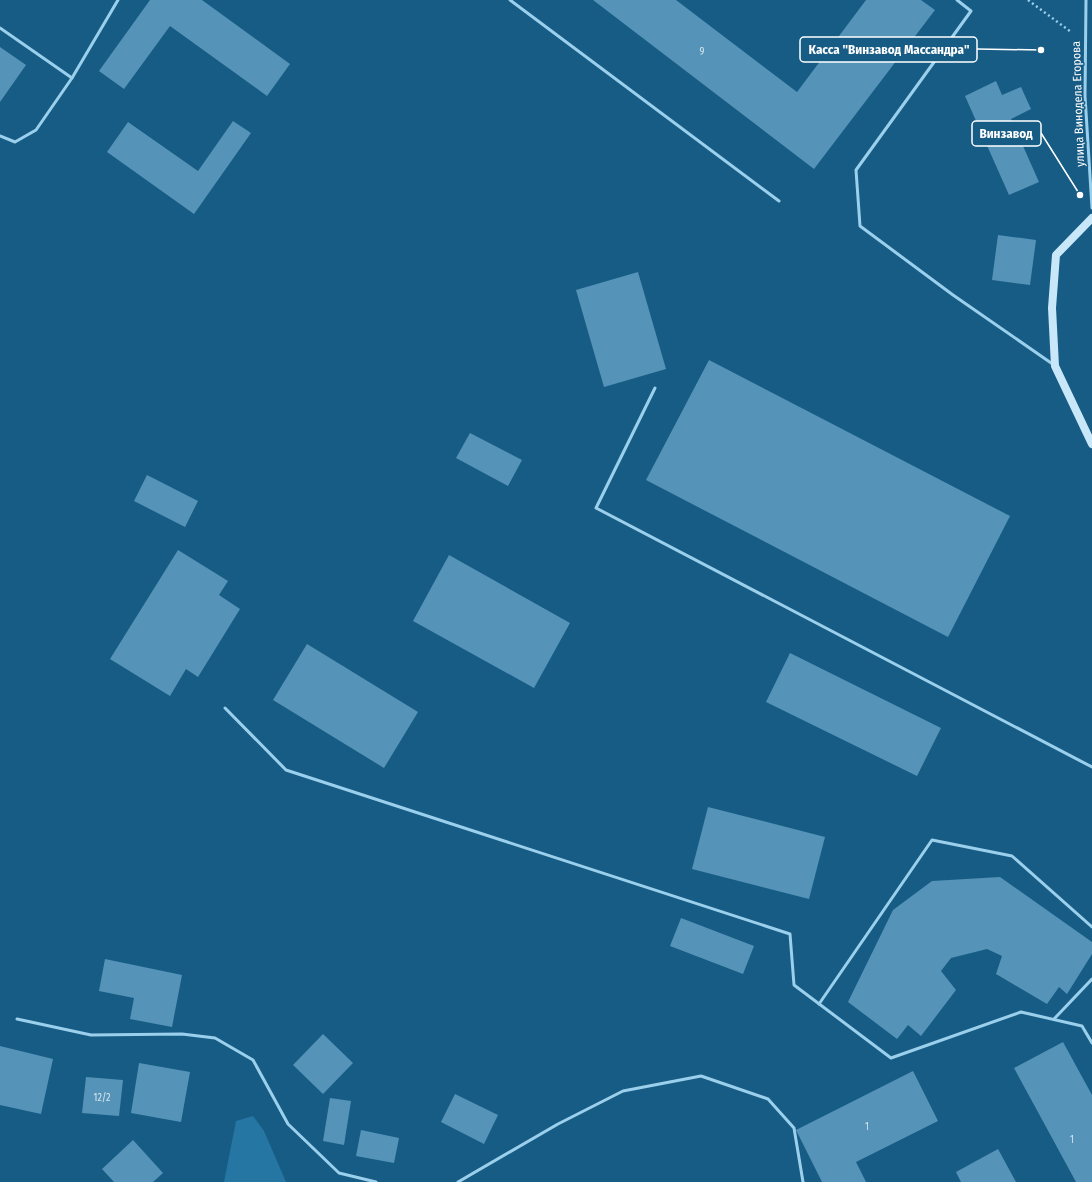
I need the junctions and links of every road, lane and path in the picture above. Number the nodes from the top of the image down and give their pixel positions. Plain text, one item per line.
1 (118, 0) edge
2 (510, 0) edge
3 (957, 0) edge
4 (1028, 0) edge
5 (1086, 0) edge
6 (0, 28) edge
7 (1084, 42) junction
8 (72, 78) junction
9 (0, 136) edge
10 (779, 201) dead end
11 (1092, 208) edge
12 (1092, 218) edge
13 (1055, 366) junction
14 (655, 388) dead end
15 (1092, 444) edge
16 (225, 708) dead end
17 (1092, 767) edge
18 (1092, 927) edge
19 (1092, 979) edge
20 (819, 1004) junction
21 (17, 1019) dead end
22 (1054, 1019) junction
23 (1092, 1043) edge
24 (376, 1182) edge
25 (458, 1182) edge
26 (803, 1182) edge

1 - 8 lane
2 - 10 lane
3 - 13 lane
4 - 7 path
5 - 7 lane, улица Винодела Егорова
6 - 8 lane
7 - 11 lane, улица Винодела Егорова
8 - 9 lane
12 - 13 main road
13 - 15 main road
14 - 17 lane
16 - 20 lane
18 - 20 lane
19 - 22 lane
20 - 22 lane
21 - 24 lane
22 - 23 lane
25 - 26 lane

